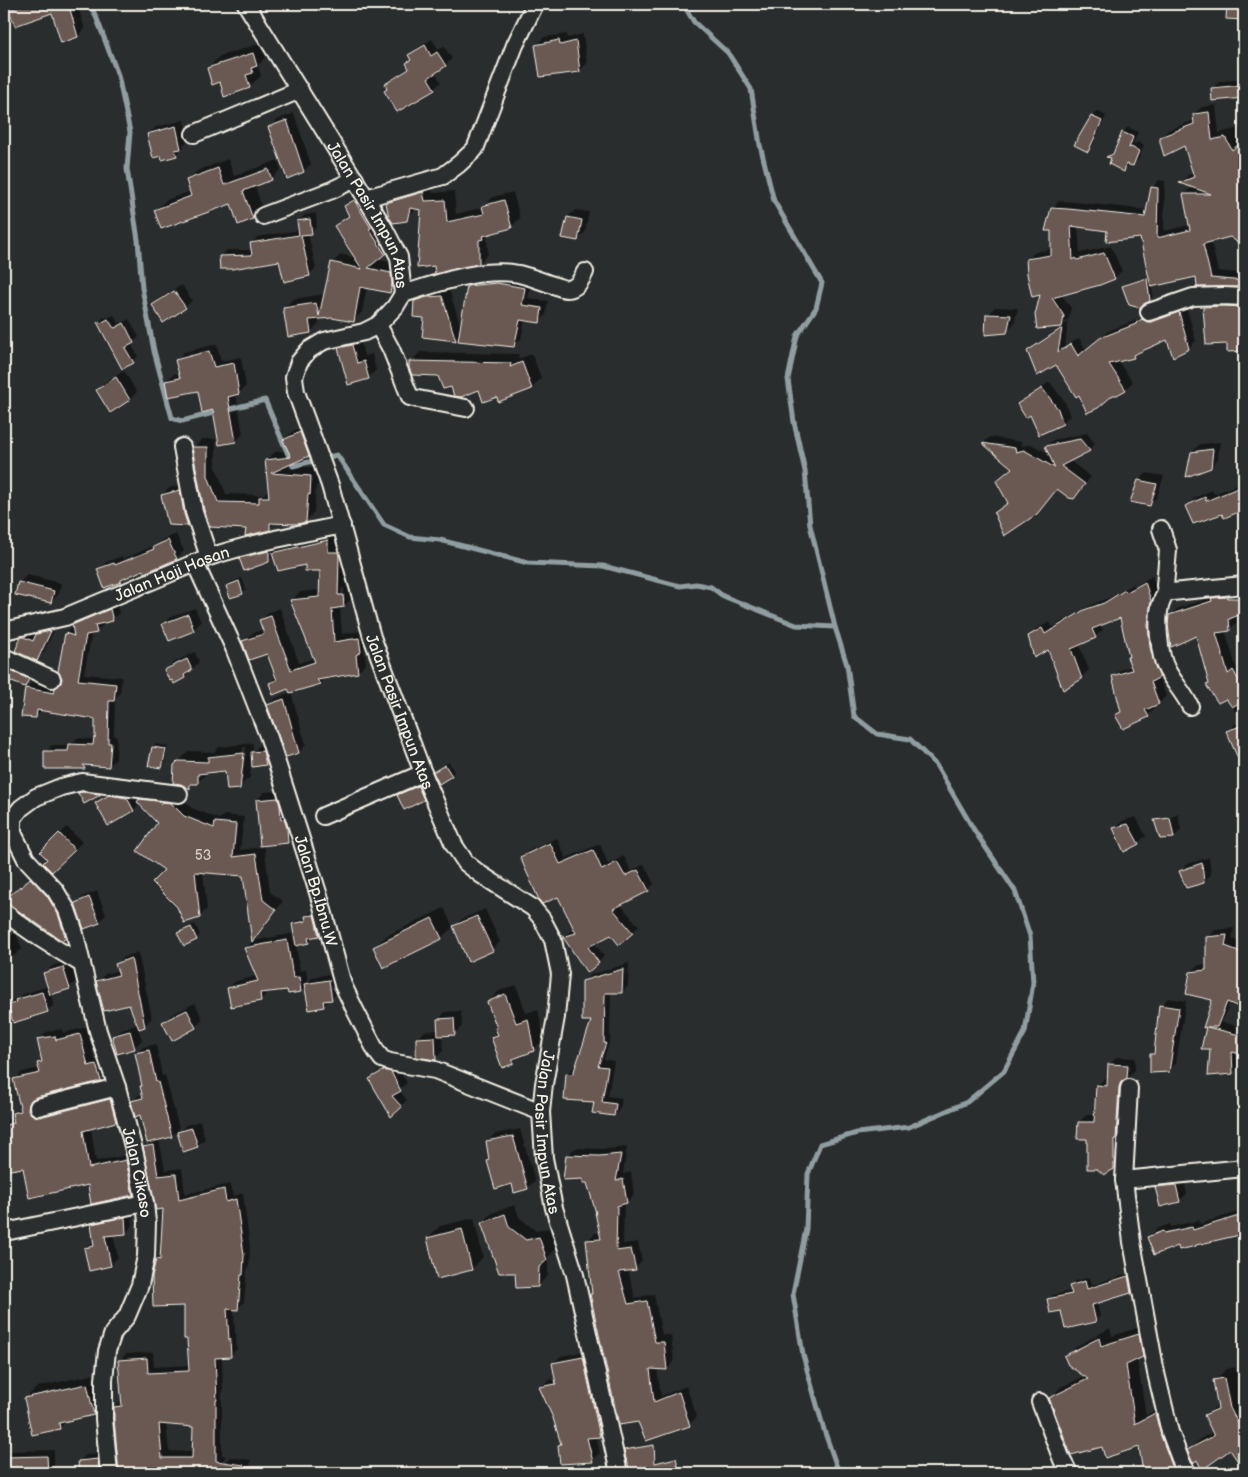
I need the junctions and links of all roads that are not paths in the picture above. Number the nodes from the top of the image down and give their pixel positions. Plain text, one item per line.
1 (246, 4) edge
2 (535, 4) edge
3 (300, 90) junction
4 (194, 134) dead end
5 (355, 179) junction
6 (366, 198) junction
7 (263, 216) dead end
8 (585, 272) dead end
9 (403, 294) junction
10 (1244, 297) edge
11 (1149, 312) dead end
12 (378, 325) junction
13 (466, 408) dead end
14 (182, 447) dead end
15 (342, 525) junction
16 (1162, 529) dead end
17 (202, 560) junction
18 (1244, 585) edge
19 (1168, 591) junction
20 (4, 631) edge
21 (4, 657) edge
22 (52, 680) dead end
23 (1190, 706) dead end
24 (423, 772) junction
25 (178, 794) dead end
26 (323, 816) dead end
27 (4, 912) edge
28 (82, 964) junction
29 (117, 1087) junction
30 (1129, 1088) dead end
31 (38, 1107) dead end
32 (541, 1112) junction
33 (1244, 1168) edge
34 (1124, 1180) junction
35 (145, 1203) junction
36 (5, 1232) dead end
37 (1040, 1402) dead end
38 (109, 1473) edge
39 (618, 1473) edge
40 (1069, 1473) edge
41 (1188, 1473) edge

1 - 3 street, Jalan Pasir Impun Atas
2 - 6 street
3 - 4 street
3 - 5 street, Jalan Pasir Impun Atas
5 - 6 street, Jalan Pasir Impun Atas
5 - 7 street
6 - 9 street, Jalan Pasir Impun Atas
8 - 9 street
9 - 12 street, Jalan Pasir Impun Atas
10 - 11 street
12 - 13 street
12 - 15 street, Jalan Pasir Impun Atas
14 - 17 street, Jalan Bp.Ibnu.W
15 - 17 street, Jalan Haji Hasan
15 - 24 street, Jalan Pasir Impun Atas
16 - 19 street
17 - 20 street, Jalan Haji Hasan
17 - 32 street, Jalan Bp.Ibnu.W
18 - 19 street
19 - 23 street
21 - 22 street
24 - 26 street
24 - 32 street, Jalan Pasir Impun Atas
25 - 28 street, Jalan Cikaso
27 - 28 street
28 - 29 street, Jalan Cikaso
29 - 31 street
29 - 35 street, Jalan Cikaso
30 - 34 street
32 - 39 street, Jalan Pasir Impun Atas
33 - 34 street
34 - 41 street
35 - 36 street
35 - 38 street, Jalan Cikaso
37 - 40 street

